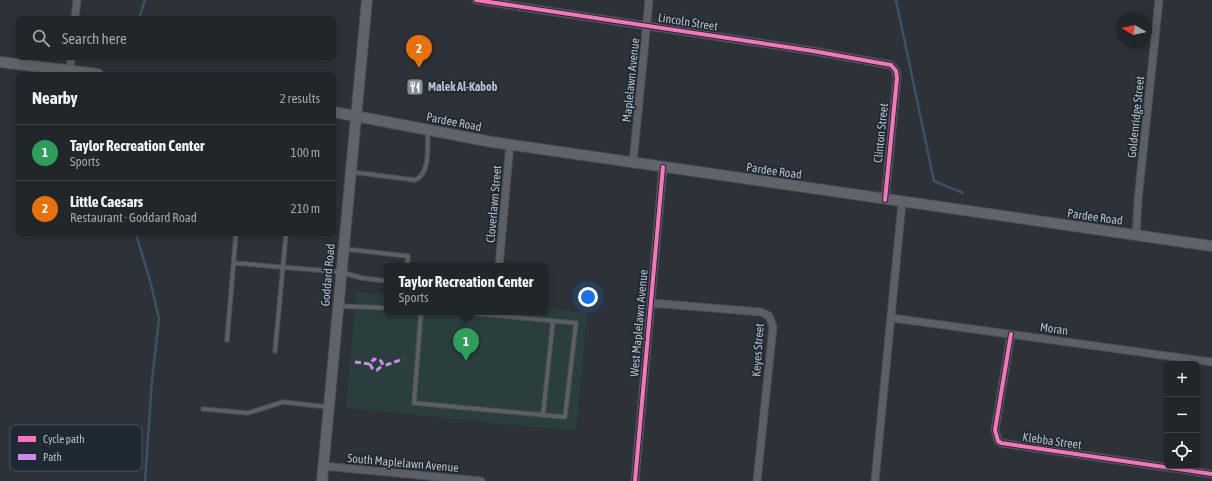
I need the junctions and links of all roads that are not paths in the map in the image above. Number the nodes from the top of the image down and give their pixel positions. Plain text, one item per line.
1 (77, 0) edge
2 (367, 0) edge
3 (476, 0) edge
4 (649, 0) edge
5 (1160, 0) edge
6 (75, 16) edge
7 (647, 26) junction
8 (71, 60) edge
9 (0, 62) edge
10 (894, 69) joint
11 (70, 70) junction
12 (84, 72) edge
13 (336, 112) edge
14 (356, 117) junction
15 (428, 130) junction
16 (510, 144) junction
17 (633, 163) junction
18 (664, 167) junction
19 (351, 172) junction
20 (885, 200) junction
21 (902, 203) junction
22 (236, 236) edge
23 (286, 236) edge
24 (1136, 236) junction
25 (1212, 246) edge
26 (344, 249) junction
27 (234, 263) junction
28 (407, 263) edge
29 (499, 263) edge
30 (283, 266) junction
31 (341, 272) junction
32 (384, 281) edge
33 (651, 303) junction
34 (338, 306) junction
35 (384, 308) edge
36 (421, 315) edge
37 (490, 315) edge
38 (892, 318) junction
39 (553, 321) junction
40 (1011, 334) junction
41 (227, 340) dead end
42 (275, 351) dead end
43 (1212, 362) edge
44 (203, 408) dead end
45 (329, 408) junction
46 (543, 415) junction
47 (323, 466) junction
48 (1212, 474) edge
49 (322, 481) edge
50 (481, 481) edge
51 (635, 481) edge
52 (757, 481) edge
53 (875, 481) edge

1 - 6 street
2 - 14 main road, Goddard Road
3 - 7 street, Lincoln Street
4 - 7 street, Maplelawn Avenue
5 - 24 street, Goldenridge Street
7 - 10 street, Lincoln Street
7 - 17 street, Maplelawn Avenue
8 - 11 street
9 - 11 main road
10 - 20 street, Clinton Street
11 - 12 main road
13 - 14 main road, Pardee Road
14 - 15 main road, Pardee Road
14 - 19 main road, Goddard Road
15 - 16 main road, Pardee Road
15 - 19 lane
16 - 17 main road, Pardee Road
16 - 29 street, Cloverlawn Street
17 - 18 main road, Pardee Road
18 - 20 main road, Pardee Road
18 - 33 street, West Maplelawn Avenue
19 - 26 main road, Goddard Road
20 - 21 main road, Pardee Road
21 - 24 main road, Pardee Road
21 - 38 street
22 - 27 lane
23 - 30 lane
24 - 25 main road, Pardee Road
26 - 28 lane
26 - 31 main road, Goddard Road
27 - 30 lane
27 - 41 lane
30 - 31 lane
30 - 42 lane
31 - 32 lane
31 - 34 main road, Goddard Road
33 - 51 street, West Maplelawn Avenue
33 - 52 street, Keyes Street
34 - 35 lane
34 - 45 main road, Goddard Road
36 - 46 lane
37 - 39 lane
38 - 40 street, Moran
38 - 53 street
39 - 46 lane
39 - 46 lane
40 - 43 street, Moran
40 - 48 street, Klebba Street
44 - 45 lane
45 - 47 main road, Goddard Road
47 - 49 main road, Goddard Road
47 - 50 street, South Maplelawn Avenue

